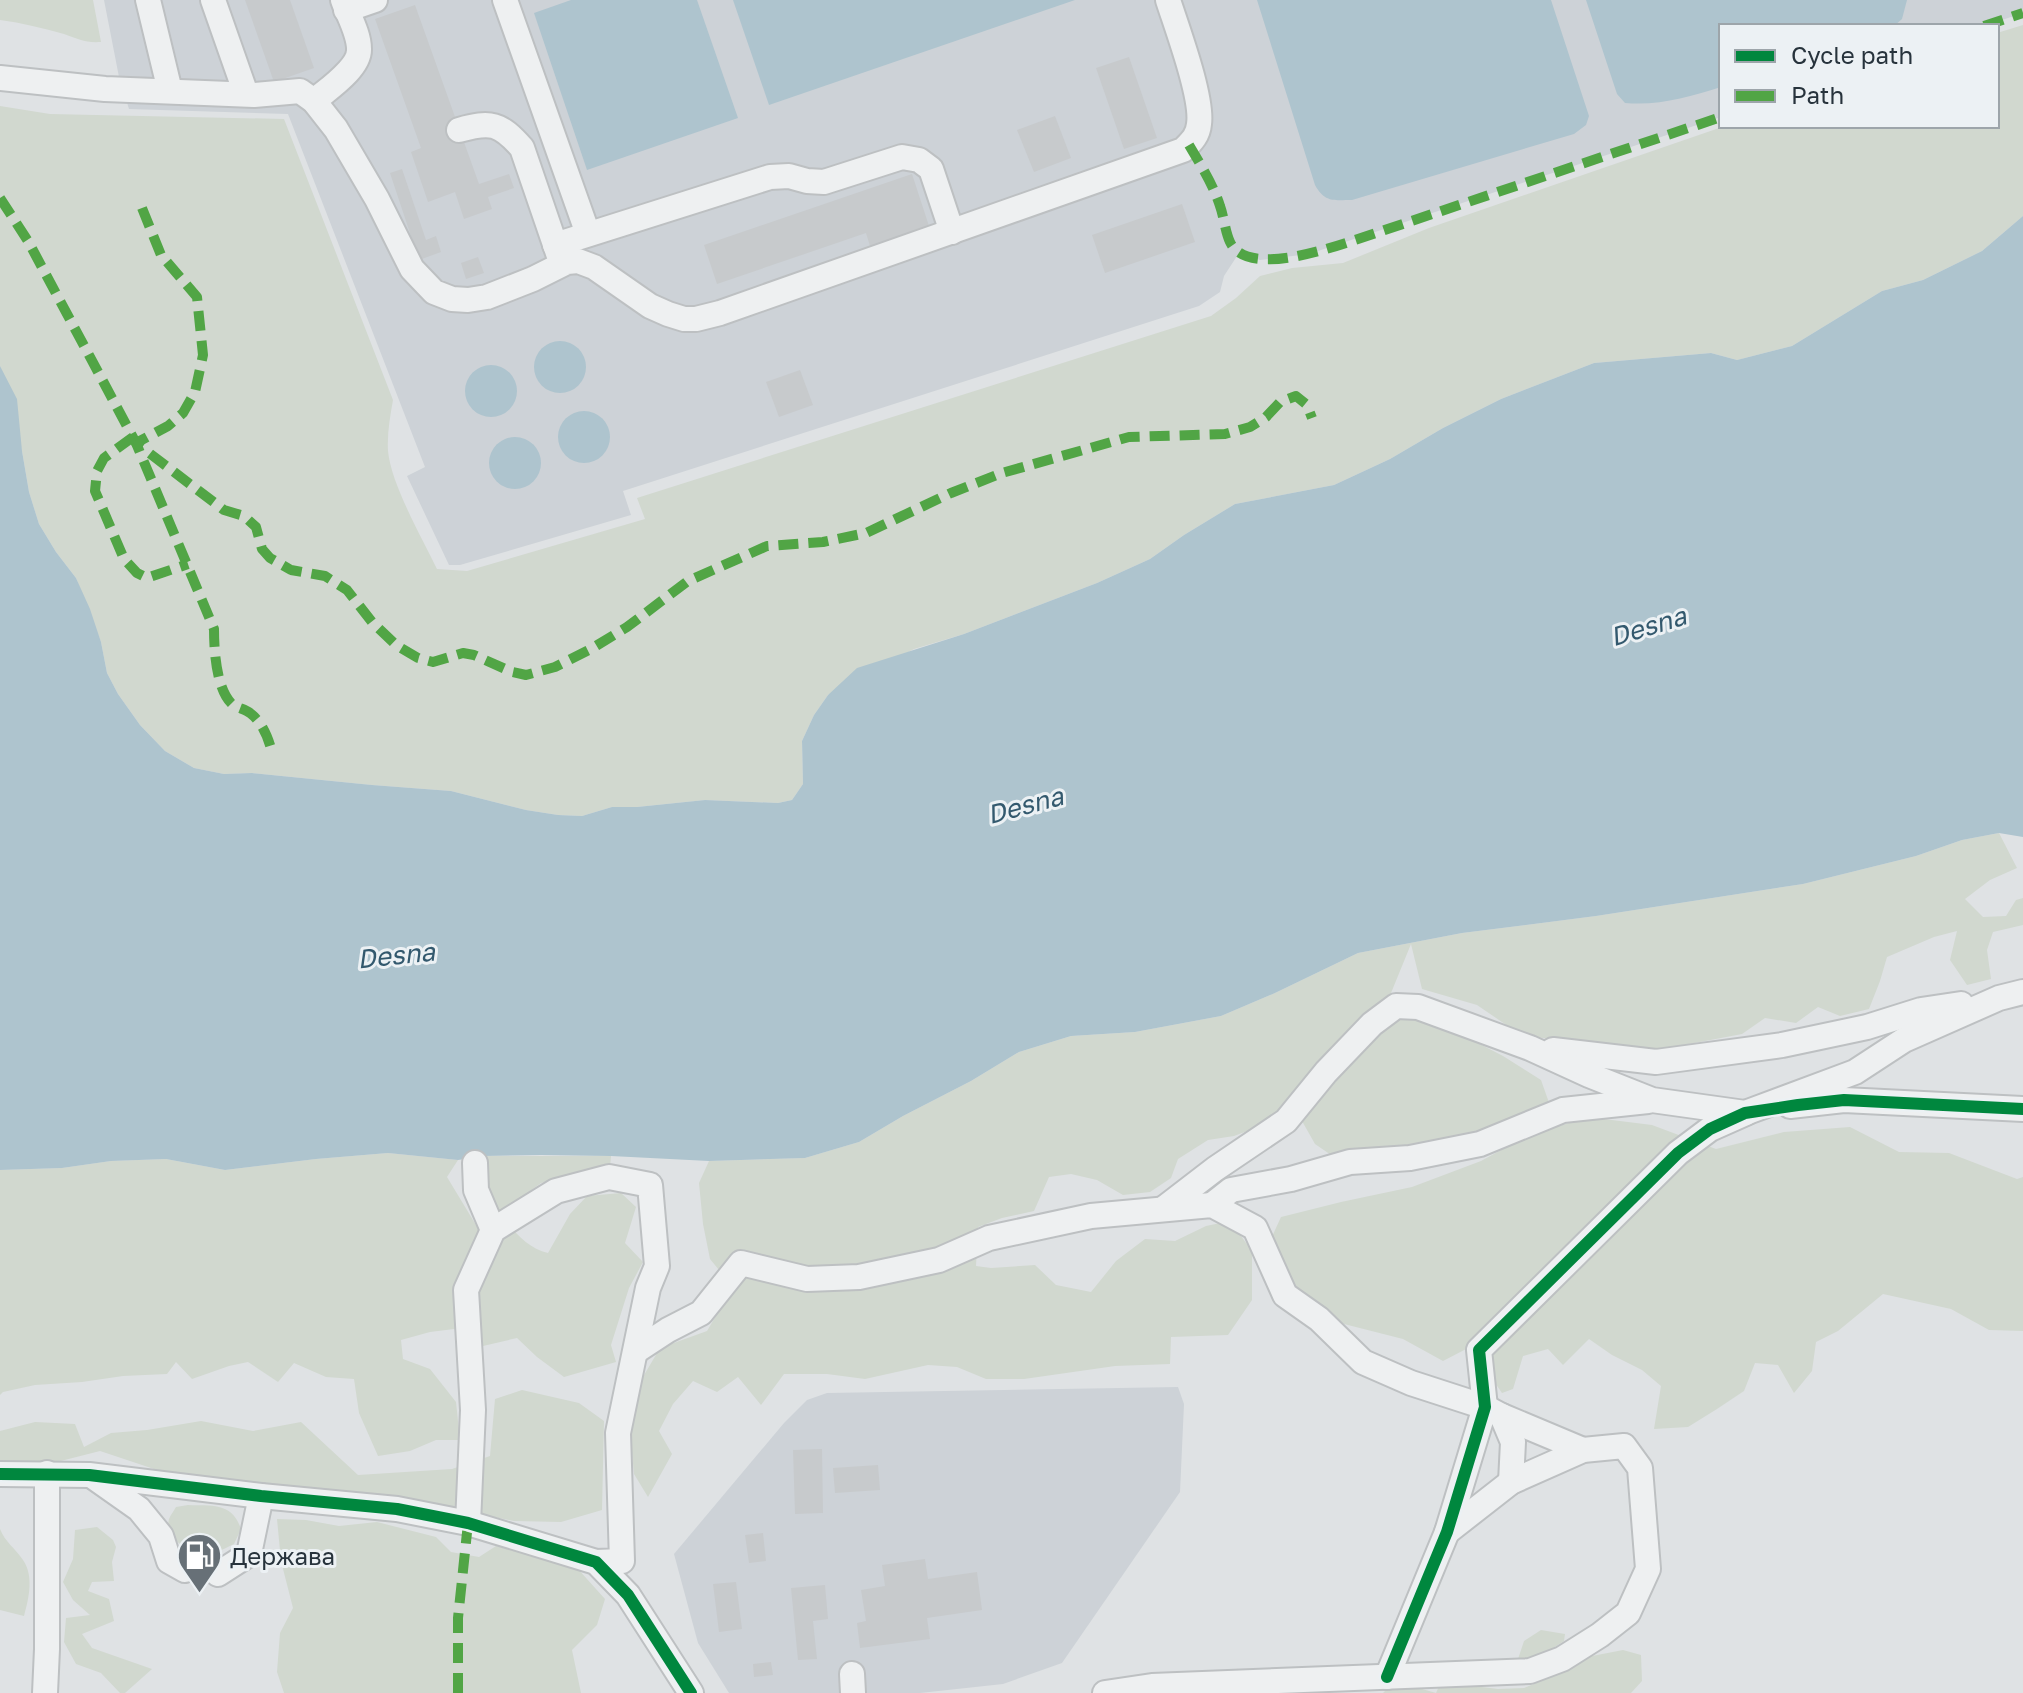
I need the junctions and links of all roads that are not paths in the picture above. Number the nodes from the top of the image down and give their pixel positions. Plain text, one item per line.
1 (148, 0) edge
2 (213, 0) edge
3 (375, 0) edge
4 (505, 0) edge
5 (1168, 0) edge
6 (344, 5) edge
7 (0, 78) edge
8 (170, 91) junction
9 (246, 94) junction
10 (314, 101) junction
11 (459, 130) dead end
12 (952, 232) junction
13 (588, 234) junction
14 (558, 255) junction
15 (2011, 995) edge
16 (1530, 1048) junction
17 (1652, 1100) junction
18 (2023, 1109) edge
19 (1745, 1113) junction
20 (475, 1163) dead end
21 (1212, 1205) junction
22 (1163, 1209) junction
23 (493, 1230) junction
24 (636, 1351) junction
25 (1493, 1412) junction
26 (1583, 1450) junction
27 (47, 1473) junction
28 (0, 1474) edge
29 (89, 1475) junction
30 (1511, 1482) junction
31 (261, 1496) junction
32 (468, 1523) junction
33 (1447, 1532) junction
34 (596, 1562) junction
35 (185, 1570) dead end
36 (218, 1574) tunnel mouth
37 (1387, 1677) junction
38 (45, 1693) edge
39 (691, 1693) edge
40 (1105, 1693) edge

1 - 8 street
2 - 9 street
3 - 6 street
4 - 13 street
5 - 12 street
6 - 10 street
7 - 8 street
8 - 9 street
9 - 10 street
10 - 14 street
11 - 14 street
12 - 13 street
12 - 14 street
13 - 14 street
15 - 16 street
15 - 19 street
16 - 17 street
16 - 22 street
17 - 19 street
17 - 21 street
18 - 19 street
19 - 25 street
20 - 23 street
21 - 22 street
21 - 25 street
22 - 24 street
23 - 24 street
23 - 32 street
24 - 34 street
25 - 26 street
25 - 30 street
25 - 33 street
26 - 30 street
26 - 37 street
27 - 28 street
27 - 29 street
27 - 38 street
29 - 31 street
29 - 35 street
30 - 33 street
31 - 32 street
31 - 36 street
32 - 34 street
33 - 37 street
34 - 39 street
37 - 40 street

